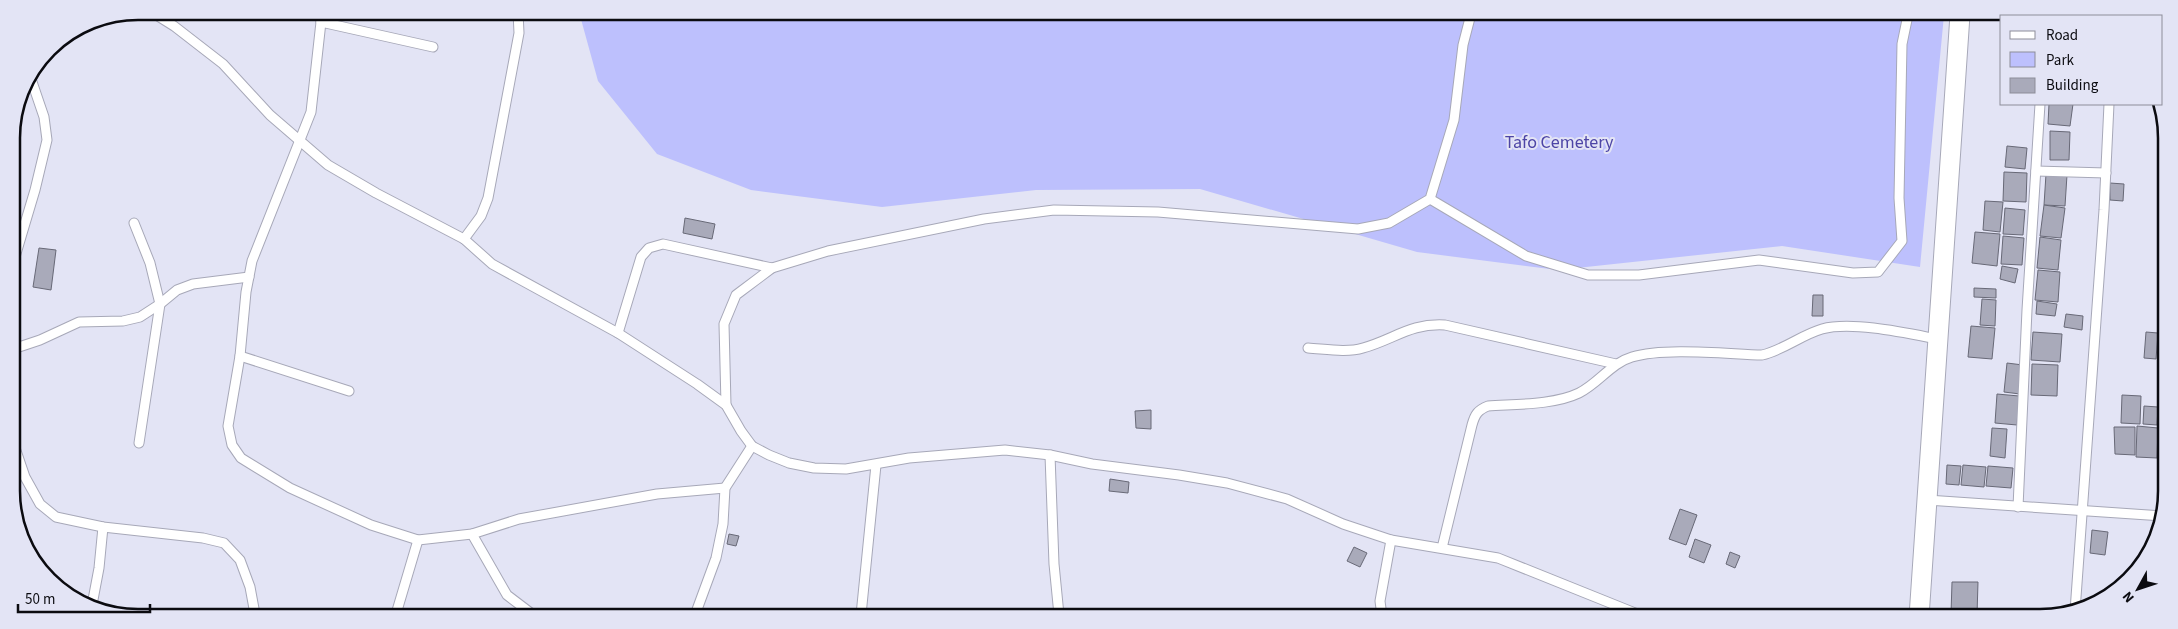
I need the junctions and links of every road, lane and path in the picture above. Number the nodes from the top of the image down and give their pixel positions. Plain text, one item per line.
1 (164, 20) edge
2 (518, 20) edge
3 (1469, 20) edge
4 (1907, 20) edge
5 (1960, 20) edge
6 (321, 22) joint
7 (433, 47) dead end
8 (33, 84) edge
9 (2040, 105) edge
10 (2109, 105) edge
11 (300, 143) junction
12 (2036, 171) junction
13 (2106, 173) junction
14 (1430, 199) junction
15 (134, 223) dead end
16 (464, 239) junction
17 (20, 240) edge
18 (772, 268) junction
19 (248, 277) junction
20 (160, 304) junction
21 (618, 333) junction
22 (1937, 339) junction
23 (20, 347) edge
24 (1308, 348) dead end
25 (240, 356) junction
26 (1616, 364) junction
27 (349, 391) dead end
28 (726, 405) junction
29 (139, 444) dead end
30 (752, 446) junction
31 (1050, 455) junction
32 (20, 462) edge
33 (876, 465) junction
34 (725, 488) junction
35 (1927, 500) junction
36 (2018, 506) junction
37 (2081, 511) junction
38 (2155, 516) edge
39 (103, 527) junction
40 (472, 534) junction
41 (418, 540) junction
42 (1391, 540) junction
43 (1442, 548) junction
44 (93, 600) edge
45 (2075, 604) edge
46 (254, 609) edge
47 (397, 609) edge
48 (526, 609) edge
49 (697, 609) edge
50 (861, 609) edge
51 (1058, 609) edge
52 (1381, 609) edge
53 (1625, 609) edge
54 (1920, 609) edge

1 - 11 lane
2 - 16 lane
3 - 14 lane
4 - 14 lane
5 - 22 street
6 - 7 lane
6 - 11 lane
8 - 17 lane
9 - 12 lane
10 - 13 lane
11 - 16 lane
11 - 19 lane
12 - 13 lane
12 - 36 lane
13 - 37 lane
14 - 18 lane
15 - 20 lane
16 - 21 lane
18 - 21 lane
18 - 28 lane
19 - 20 lane
19 - 25 lane
20 - 23 lane
20 - 29 lane
21 - 28 lane
22 - 26 lane
22 - 35 street
24 - 26 lane
25 - 27 lane
25 - 41 lane
26 - 43 lane
28 - 30 lane
30 - 33 lane
30 - 34 lane
31 - 33 lane
31 - 42 lane
31 - 51 lane
32 - 39 lane
33 - 50 lane
34 - 40 lane
34 - 49 lane
35 - 36 lane
35 - 54 street
36 - 37 lane
37 - 38 lane
37 - 45 lane
39 - 44 lane
39 - 46 lane
40 - 41 lane
40 - 48 lane
41 - 47 lane
42 - 43 lane
42 - 52 lane
43 - 53 lane

